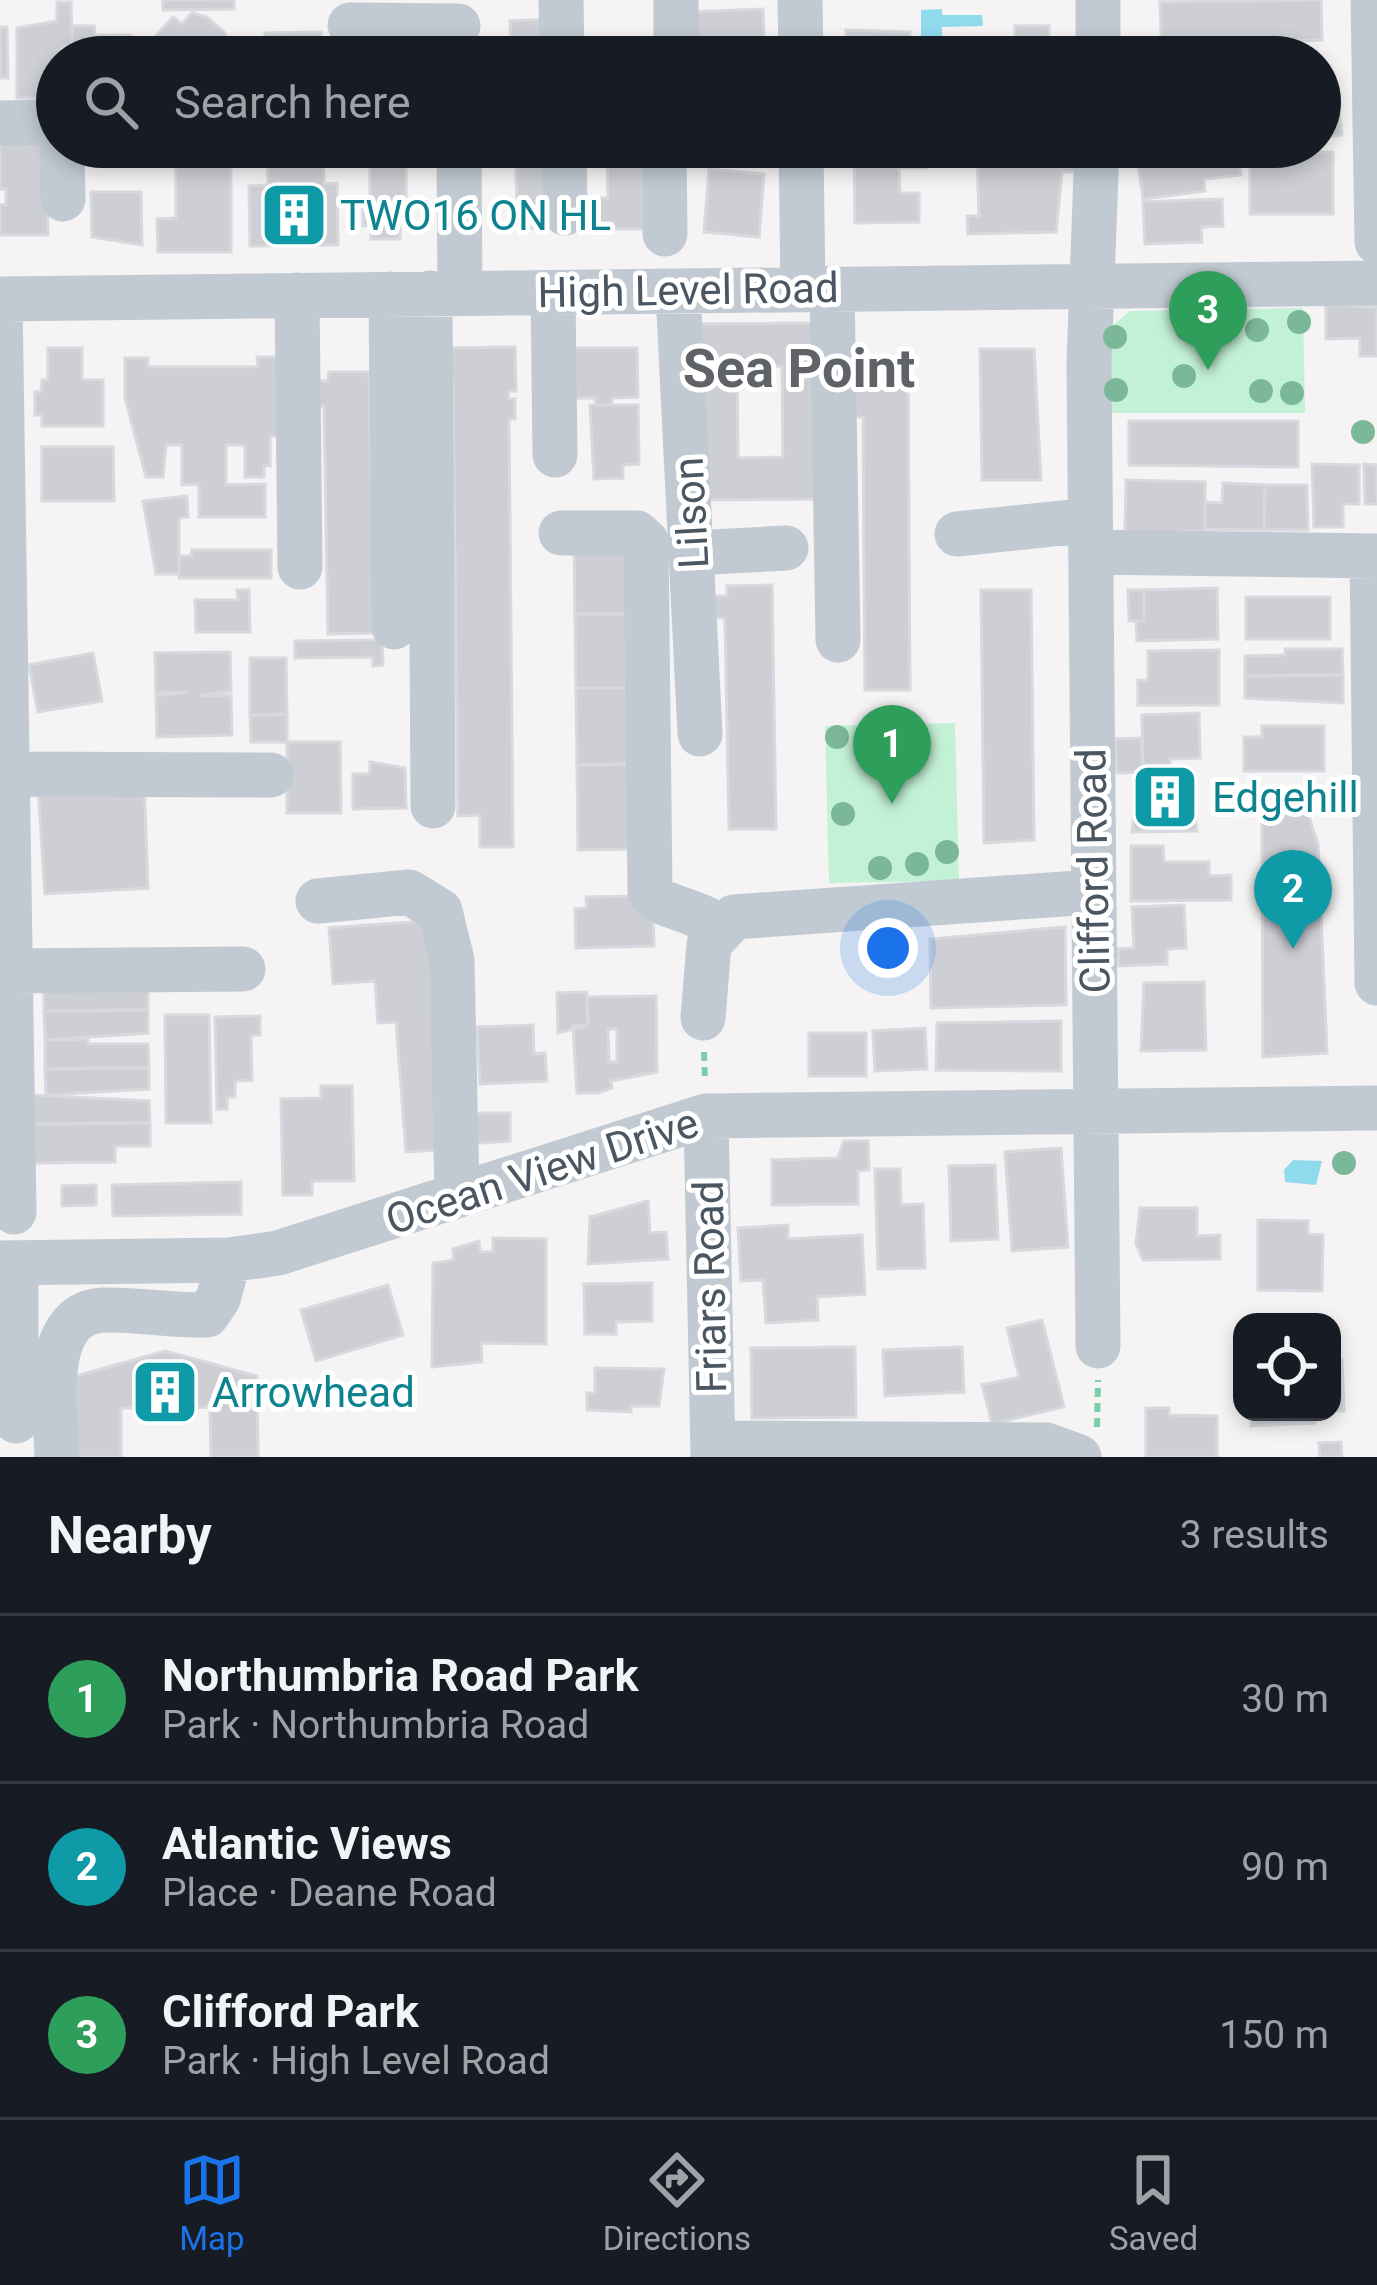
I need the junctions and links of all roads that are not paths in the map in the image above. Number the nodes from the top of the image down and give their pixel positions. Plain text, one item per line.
1 (561, 0) edge
2 (676, 0) edge
3 (800, 0) edge
4 (1098, 0) edge
5 (1373, 0) edge
6 (350, 25) dead end
7 (458, 28) edge
8 (562, 36) edge
9 (676, 36) edge
10 (801, 36) edge
11 (1098, 36) edge
12 (1375, 54) edge
13 (0, 122) edge
14 (36, 122) edge
15 (62, 168) edge
16 (454, 168) edge
17 (564, 168) edge
18 (664, 168) edge
19 (803, 168) edge
20 (1097, 168) edge
21 (63, 199) dead end
22 (565, 213) dead end
23 (665, 234) dead end
24 (1377, 242) edge
25 (1377, 283) edge
26 (1094, 284) junction
27 (817, 289) junction
28 (678, 292) junction
29 (553, 293) junction
30 (427, 294) junction
31 (297, 295) junction
32 (0, 299) edge
33 (555, 454) dead end
34 (561, 533) dead end
35 (957, 534) dead end
36 (1091, 536) junction
37 (786, 548) dead end
38 (693, 553) junction
39 (1374, 556) edge
40 (300, 567) dead end
41 (394, 627) dead end
42 (838, 640) dead end
43 (700, 734) dead end
44 (6, 774) junction
45 (272, 776) dead end
46 (433, 806) dead end
47 (1092, 892) junction
48 (318, 901) dead end
49 (720, 928) junction
50 (243, 969) dead end
51 (10, 971) junction
52 (1377, 983) edge
53 (703, 1030) road end
54 (706, 1103) junction
55 (1377, 1108) edge
56 (1096, 1109) junction
57 (458, 1196) junction
58 (14, 1212) dead end
59 (229, 1260) junction
60 (8, 1263) edge
61 (1098, 1346) road end
62 (16, 1420) dead end
63 (1088, 1446) edge
64 (714, 1450) edge
65 (56, 1457) edge

1 - 8 street
2 - 9 street
3 - 10 street
4 - 11 street
5 - 12 street
6 - 7 street
12 - 24 street
13 - 14 street
15 - 21 street
16 - 30 street
17 - 22 street
18 - 23 street
19 - 27 street
20 - 26 street, Clifford Road
25 - 26 street, High Level Road
26 - 27 street, High Level Road
26 - 36 street, Clifford Road
27 - 28 street, High Level Road
27 - 42 street
28 - 29 street, High Level Road
28 - 38 street, Lilson
29 - 30 street, High Level Road
29 - 33 street
30 - 31 street, High Level Road
30 - 41 street
30 - 46 street
31 - 32 street, High Level Road
31 - 40 street
32 - 44 street
34 - 49 street
35 - 36 street
36 - 39 street
36 - 47 street, Clifford Road
37 - 38 street
38 - 43 street, Lilson
39 - 52 street
44 - 45 street
44 - 51 street
47 - 49 street
47 - 56 street, Clifford Road
48 - 57 street
49 - 53 street
50 - 51 street
51 - 58 street
54 - 56 street, Ocean View Drive
54 - 57 street, Ocean View Drive
54 - 64 street, Friars Road
55 - 56 street, Ocean View Drive
56 - 61 street, Clifford Road
57 - 59 street, Ocean View Drive
59 - 60 street, Ocean View Drive
59 - 65 street
60 - 62 street
63 - 64 street

